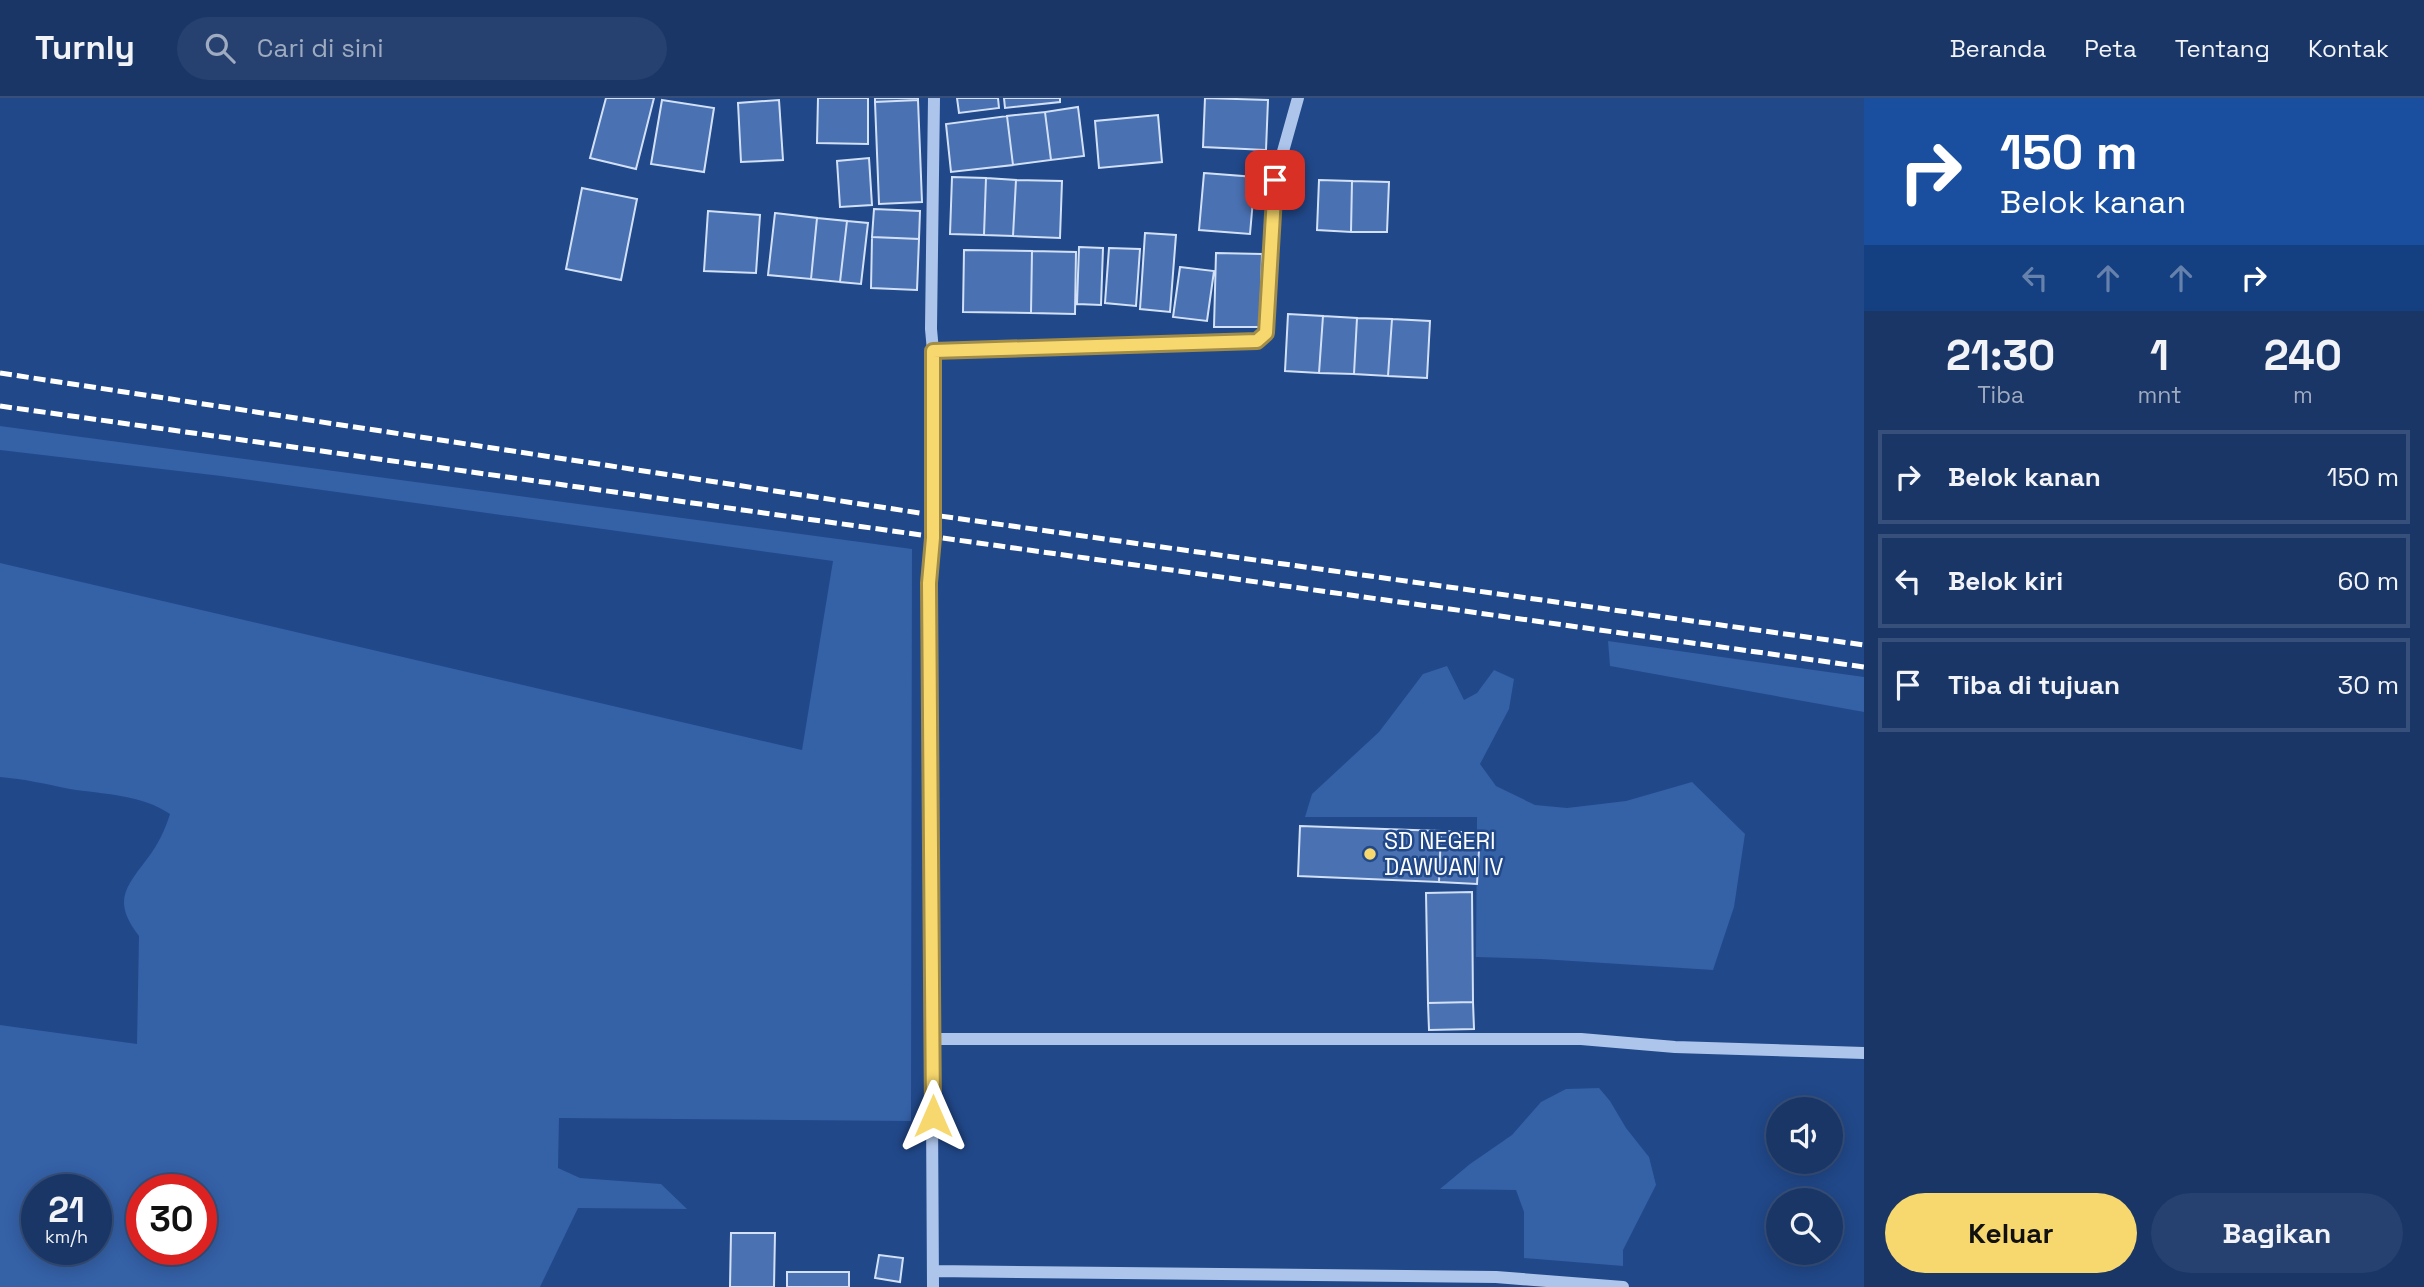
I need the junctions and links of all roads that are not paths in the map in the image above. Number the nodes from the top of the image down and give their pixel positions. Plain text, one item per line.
1 (934, 98) edge
2 (1298, 98) edge
3 (933, 351) junction
4 (933, 1039) junction
5 (1864, 1053) edge
6 (933, 1271) junction
7 (933, 1287) edge
8 (1623, 1287) edge

1 - 3 street
2 - 3 street
3 - 4 street
4 - 5 street
4 - 6 street
6 - 7 street
6 - 8 street

